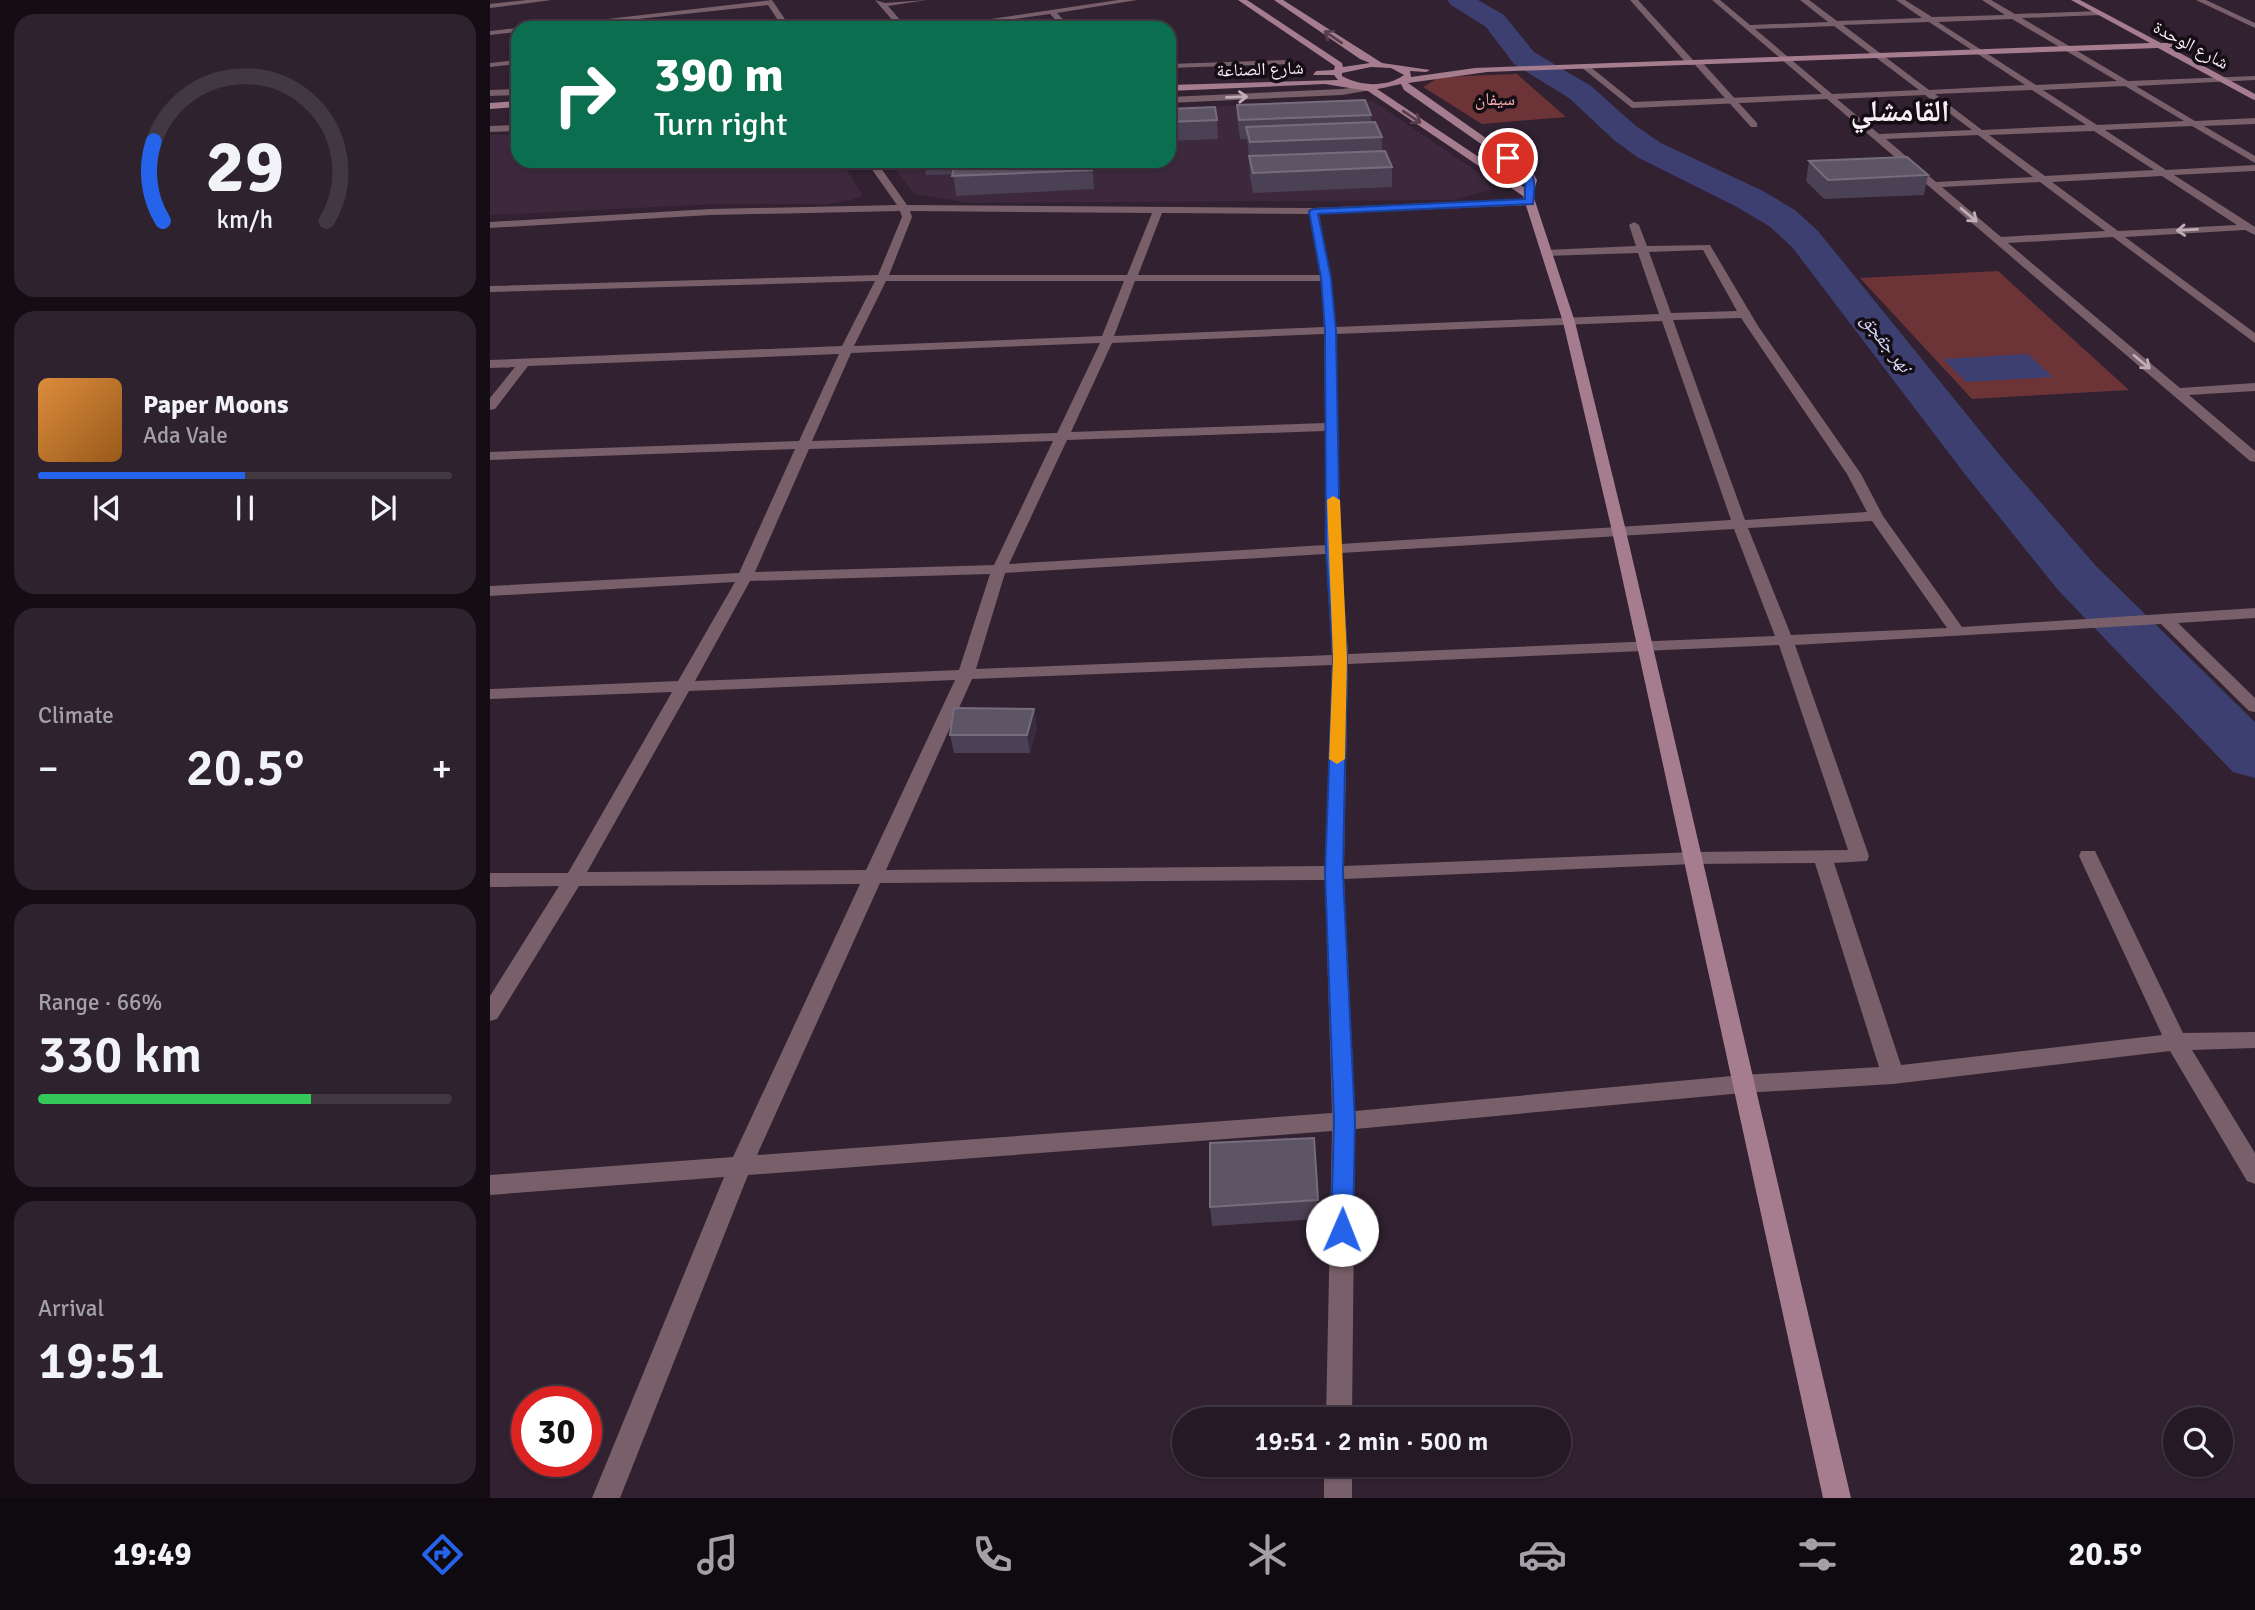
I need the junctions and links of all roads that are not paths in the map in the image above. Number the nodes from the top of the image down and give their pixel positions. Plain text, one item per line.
1 (546, 0) edge
2 (923, 0) edge
3 (1133, 0) edge
4 (1242, 0) edge
5 (1278, 0) edge
6 (1634, 0) edge
7 (1716, 0) edge
8 (1804, 0) edge
9 (1900, 0) edge
10 (1986, 0) edge
11 (2075, 0) edge
12 (2086, 0) edge
13 (2200, 0) edge
14 (769, 2) edge
15 (881, 2) edge
16 (490, 6) edge
17 (1051, 11) junction
18 (2099, 13) junction
19 (2013, 16) junction
20 (1930, 19) junction
21 (551, 21) edge
22 (604, 21) edge
23 (782, 21) edge
24 (897, 21) edge
25 (982, 21) edge
26 (1060, 21) edge
27 (1835, 23) junction
28 (2255, 26) edge
29 (1747, 27) junction
30 (511, 31) edge
31 (490, 33) edge
32 (2171, 45) junction
33 (2159, 46) junction
34 (2068, 49) junction
35 (1980, 52) junction
36 (1879, 56) junction
37 (1786, 60) junction
38 (1288, 62) dead end
39 (511, 63) edge
40 (1694, 63) junction
41 (490, 65) edge
42 (1176, 66) edge
43 (1585, 66) junction
44 (1394, 67) junction
45 (1485, 70) junction
46 (1338, 72) junction
47 (1176, 78) edge
48 (2255, 78) edge
49 (2222, 79) junction
50 (2234, 79) junction
51 (1403, 81) junction
52 (2126, 83) junction
53 (1353, 84) junction
54 (1386, 85) junction
55 (1176, 88) edge
56 (2034, 88) junction
57 (1371, 89) junction
58 (2255, 90) edge
59 (511, 92) edge
60 (1927, 92) junction
61 (490, 93) edge
62 (1830, 97) junction
63 (2255, 97) edge
64 (1176, 100) edge
65 (1732, 101) junction
66 (511, 104) edge
67 (490, 106) edge
68 (511, 114) edge
69 (490, 116) edge
70 (2255, 121) edge
71 (2193, 124) junction
72 (1754, 125) dead end
73 (511, 128) edge
74 (2096, 128) junction
75 (490, 129) edge
76 (1981, 133) junction
77 (1878, 137) junction
78 (2255, 160) edge
79 (876, 168) edge
80 (2255, 168) edge
81 (2165, 173) junction
82 (2043, 179) junction
83 (1934, 185) junction
84 (1529, 199) junction
85 (904, 208) junction
86 (1158, 210) junction
87 (1313, 211) junction
88 (490, 225) edge
89 (1634, 225) dead end
90 (2253, 228) edge
91 (2115, 234) junction
92 (1999, 240) junction
93 (1643, 248) junction
94 (1545, 253) junction
95 (1133, 277) junction
96 (883, 278) junction
97 (1326, 278) junction
98 (490, 289) edge
99 (1745, 314) junction
100 (1667, 316) junction
101 (1569, 322) junction
102 (1330, 331) junction
103 (2255, 339) edge
104 (1106, 340) junction
105 (845, 351) junction
106 (525, 362) junction
107 (490, 364) edge
108 (2255, 387) edge
109 (2178, 392) junction
110 (490, 406) edge
111 (1333, 427) junction
112 (1062, 437) junction
113 (803, 445) junction
114 (490, 456) edge
115 (2255, 458) edge
116 (1877, 516) junction
117 (1739, 524) junction
118 (1619, 531) junction
119 (1333, 549) junction
120 (999, 569) junction
121 (745, 577) junction
122 (490, 591) edge
123 (2255, 613) edge
124 (2165, 619) junction
125 (1956, 631) junction
126 (1785, 640) junction
127 (1646, 647) junction
128 (1340, 658) junction
129 (965, 674) junction
130 (684, 686) junction
131 (490, 694) edge
132 (2255, 707) edge
133 (1822, 855) junction
134 (2088, 856) dead end
135 (1694, 858) junction
136 (1334, 873) junction
137 (575, 877) junction
138 (872, 877) junction
139 (490, 880) edge
140 (490, 1013) edge
141 (2255, 1040) edge
142 (2176, 1041) junction
143 (1893, 1075) junction
144 (1743, 1084) junction
145 (1344, 1121) junction
146 (740, 1167) junction
147 (2255, 1174) edge
148 (490, 1185) edge
149 (1339, 1407) edge
150 (1338, 1477) edge
151 (606, 1498) edge
152 (1338, 1498) edge
153 (1837, 1498) edge

1 - 16 street
1 - 21 street
2 - 15 street
3 - 17 street
4 - 46 street
44 -> 5 street
6 - 40 street
7 - 29 street
8 - 27 street
9 - 20 street
10 - 19 street
11 - 18 street, شارع الوحدة
12 - 32 street, شارع الوحدة
13 - 28 street
14 - 22 street
14 - 23 street
15 - 24 street
17 - 25 street
17 - 26 street
18 - 19 street
18 - 33 street, شارع الوحدة
19 - 20 street
19 - 34 street
20 - 27 street
20 - 35 street
27 - 29 street
27 - 36 street
29 - 37 street
30 - 31 street
32 - 33 street
32 - 50 street, شارع الوحدة
33 - 34 street
33 - 49 street, شارع الوحدة
34 - 35 street
34 - 52 street
35 - 36 street
35 - 56 street
36 - 37 street
36 - 60 street
37 - 40 street
37 - 62 street
38 - 42 street
39 - 41 street
40 - 43 street
40 - 65 lane
43 - 45 street
43 - 65 street
44 - 45 street
44 - 46 street
44 - 51 street
45 - 51 street
46 - 47 street
46 - 53 street
48 - 50 street
49 - 50 street
49 - 52 street
49 - 63 street, شارع الوحدة
50 - 58 street, شارع الوحدة
51 - 54 street
51 - 84 street
52 - 56 street
52 - 71 street
53 - 54 street
53 - 55 street, شارع الصناعة
53 - 57 street
54 - 57 street
56 - 60 street
56 - 74 street
64 -> 57 street
57 -> 84 street
59 - 61 street
60 - 62 street
60 - 76 street
62 - 65 street
62 - 77 street
65 - 72 lane
66 - 67 street
68 - 69 street
70 - 71 street
71 - 74 street
71 - 78 street
73 - 75 street
74 - 76 street
74 - 81 street
76 - 77 street
76 - 82 street
77 - 83 street
79 - 85 street
80 - 81 street
81 - 82 street
81 - 90 street
82 - 83 street
82 - 91 street
83 -> 92 street
84 - 87 street
84 - 94 street
85 - 86 street
85 - 88 street
85 - 96 street
86 - 87 street
86 - 95 street
87 - 97 street
89 - 93 street
90 -> 91 street
91 - 92 street
91 - 103 street
92 -> 109 street
93 - 94 street
93 - 99 street
93 - 100 street
94 - 101 street
95 - 96 street
95 - 97 street
95 - 104 street
96 - 98 street
96 - 105 street
97 - 102 street
99 - 100 street
99 - 116 street
100 - 101 street
100 - 117 street
101 - 102 street
101 - 118 street
102 - 104 street
102 - 111 street
104 - 105 street
104 - 112 street
105 - 106 street
105 - 113 street
106 - 107 street
106 - 110 street
108 - 109 street
109 - 115 street
111 - 112 street
111 - 119 street
112 - 113 street
112 - 120 street
113 - 114 street
113 - 121 street
116 - 117 street
116 - 125 street
117 - 118 street
117 - 126 street
118 - 119 street
118 - 127 street
119 - 120 street
119 - 128 street
120 - 121 street
120 - 129 street
121 - 122 street
121 - 130 street
123 - 124 street
124 - 125 street
124 - 132 street
125 - 126 street
126 - 127 street
126 - 133 street
127 - 128 street
127 - 135 street
128 - 129 street
128 - 136 street
129 - 130 street
129 - 138 street
130 - 131 street
130 - 137 street
133 - 135 street
133 - 143 street
134 - 142 street
135 - 136 street
135 - 144 street
136 - 138 street
136 - 145 street
137 - 138 street
137 - 139 street
137 - 140 street
138 - 146 street
141 - 142 street
142 - 143 street
142 - 147 street
143 - 144 street
144 - 145 street
144 - 153 street
145 - 146 street
145 - 149 street
146 - 148 street
146 - 151 street
150 - 152 street

